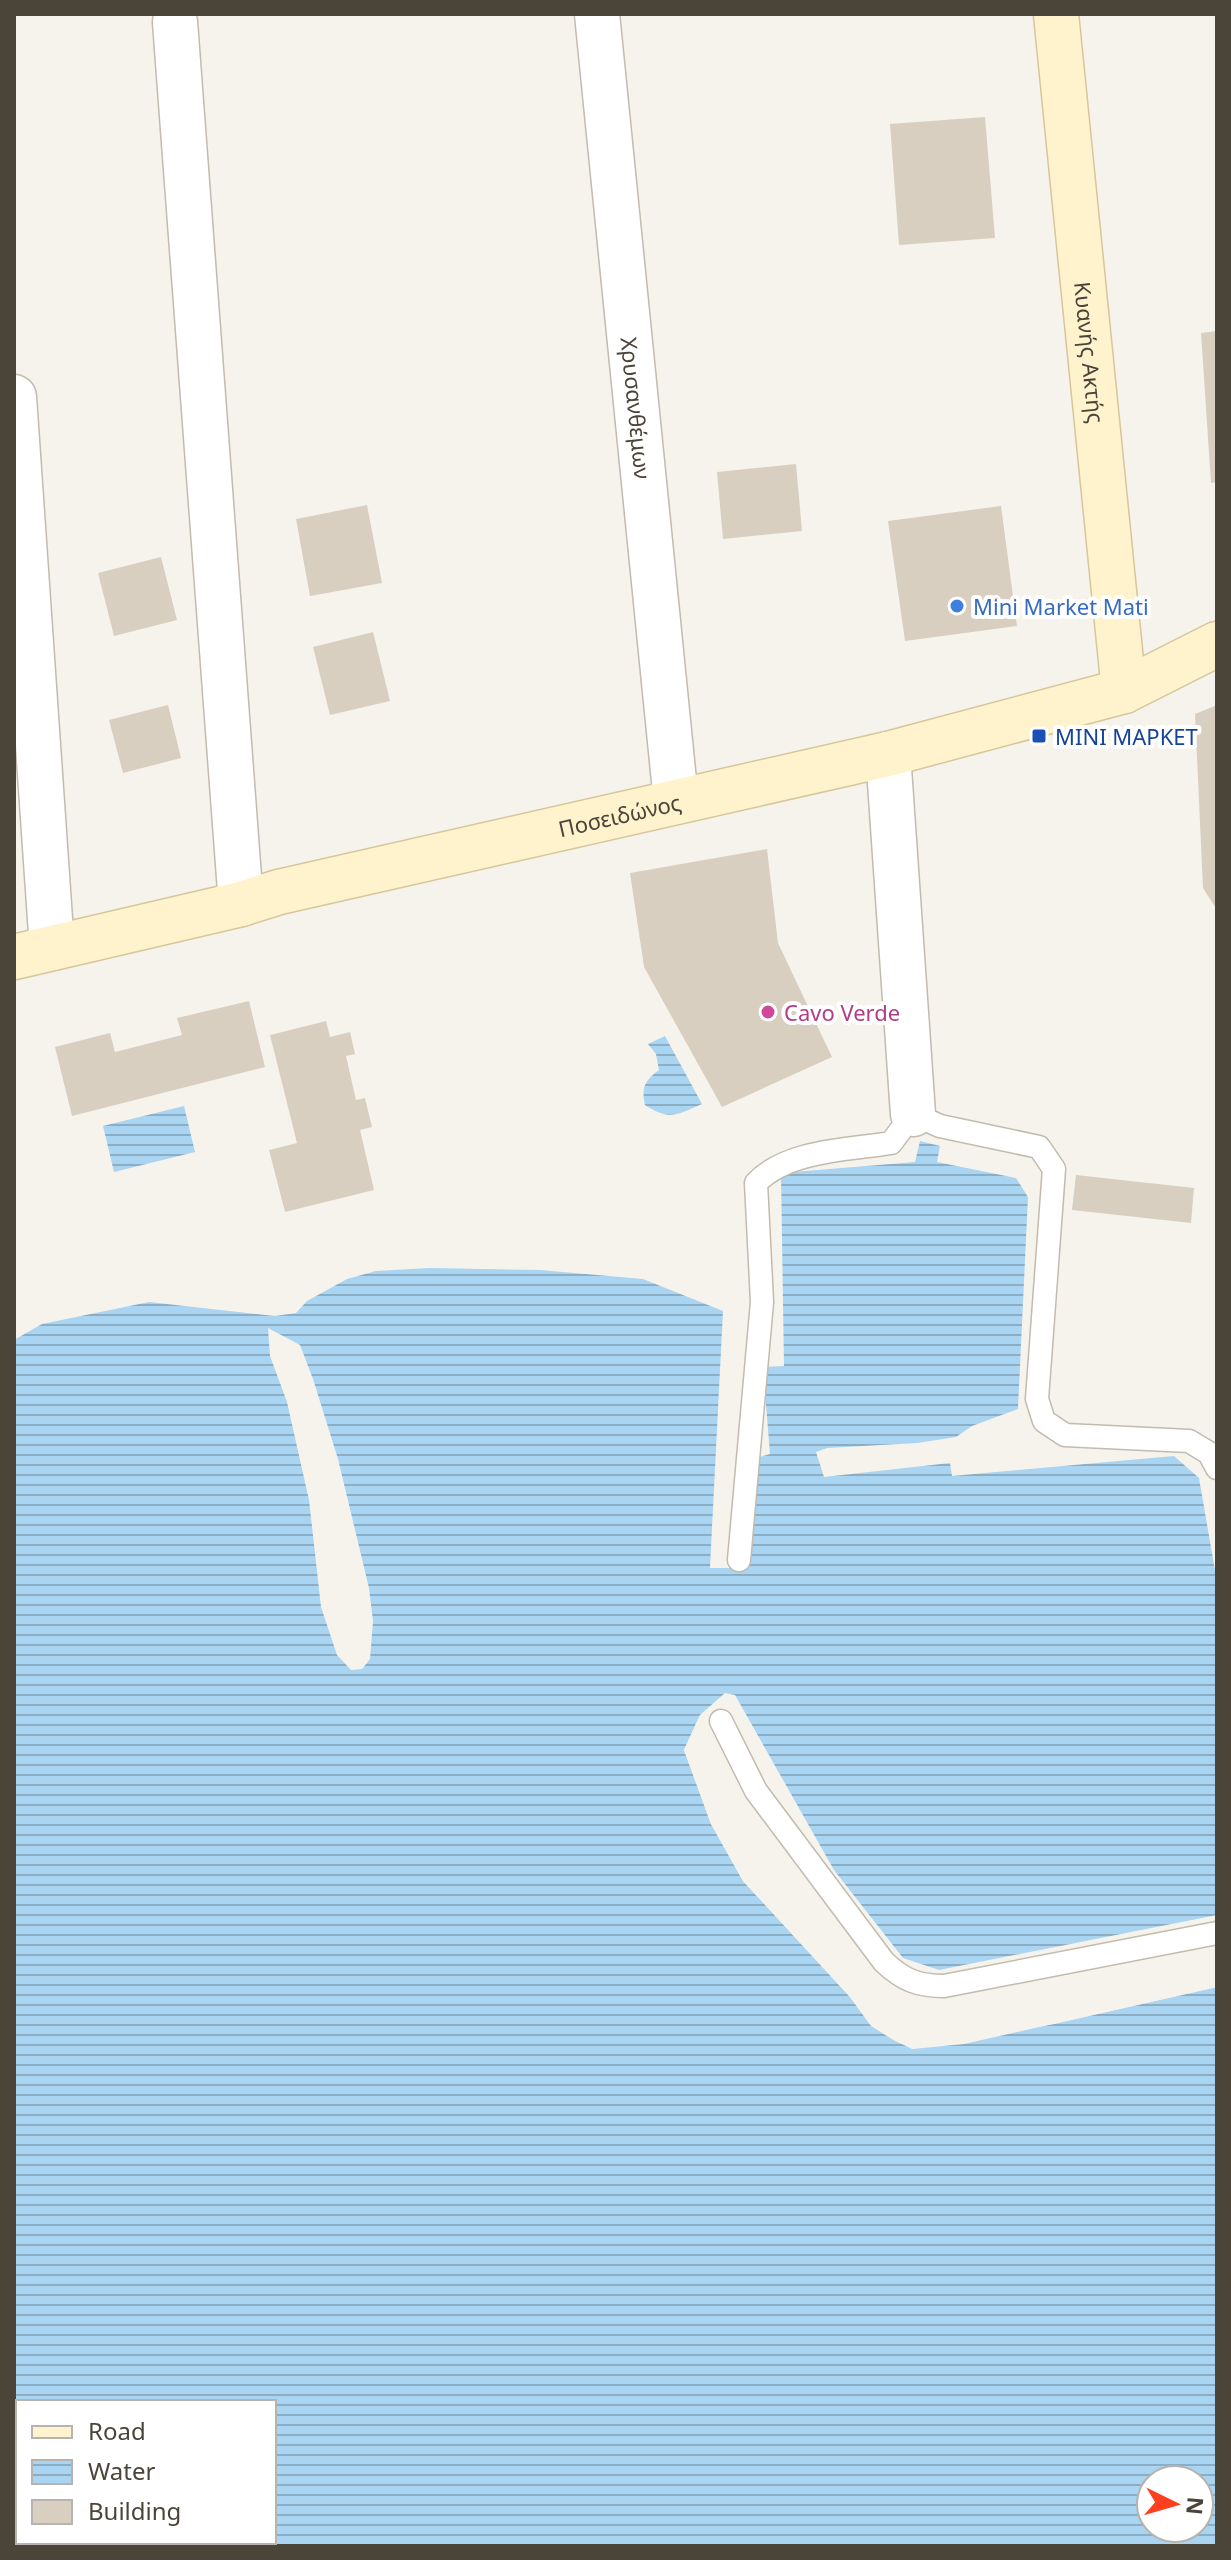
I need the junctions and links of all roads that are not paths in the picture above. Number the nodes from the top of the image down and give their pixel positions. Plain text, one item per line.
1 (597, 14) edge
2 (1056, 14) edge
3 (175, 22) dead end
4 (14, 397) edge
5 (1217, 644) edge
6 (1124, 691) junction
7 (888, 754) junction
8 (676, 801) junction
9 (241, 904) junction
10 (33, 952) edge
11 (913, 1114) junction
12 (1217, 1437) edge
13 (1189, 1441) junction
14 (1217, 1468) edge
15 (739, 1560) dead end
16 (721, 1721) dead end
17 (1217, 1933) edge

1 - 8 street, Χρυσανθέμων
2 - 6 street, Κυανής Ακτής
3 - 9 street
4 - 10 street
5 - 6 street, Ποσειδώνος
6 - 7 street, Ποσειδώνος
7 - 8 street, Ποσειδώνος
7 - 11 street
8 - 9 street, Ποσειδώνος
9 - 10 street, Ποσειδώνος
11 - 13 lane
11 - 15 lane
12 - 13 lane
13 - 14 lane
16 - 17 lane

